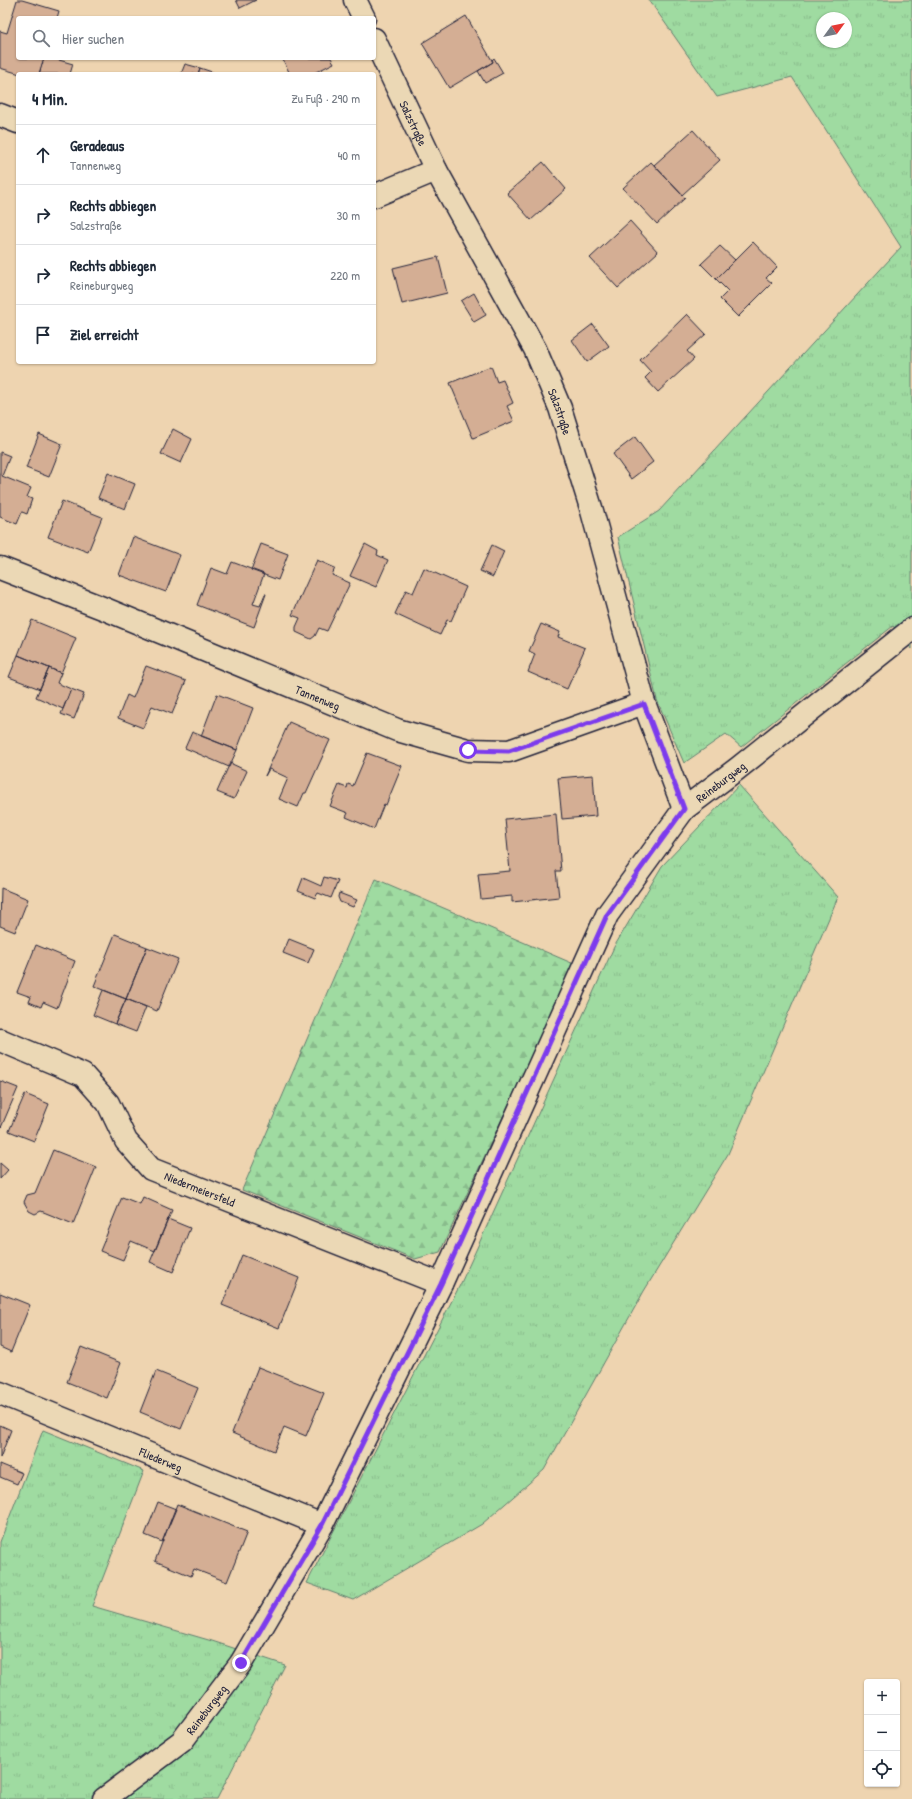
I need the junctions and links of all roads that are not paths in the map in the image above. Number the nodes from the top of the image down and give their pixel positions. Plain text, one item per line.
1 (356, 0) edge
2 (363, 16) edge
3 (376, 43) edge
4 (0, 115) edge
5 (16, 121) edge
6 (436, 170) junction
7 (376, 195) edge
8 (0, 568) edge
9 (912, 630) edge
10 (644, 704) junction
11 (684, 809) junction
12 (0, 1040) edge
13 (441, 1284) junction
14 (0, 1393) edge
15 (322, 1525) junction
16 (104, 1799) edge

1 - 2 street
3 - 6 street, Salzstraße
4 - 5 street
6 - 7 street
6 - 10 street, Salzstraße
8 - 10 street, Tannenweg
9 - 11 street, Reineburgweg
10 - 11 street, Salzstraße
11 - 13 street, Reineburgweg
12 - 13 street, Niedermeiersfeld
13 - 15 street, Reineburgweg
14 - 15 street, Fliederweg
15 - 16 street, Reineburgweg

